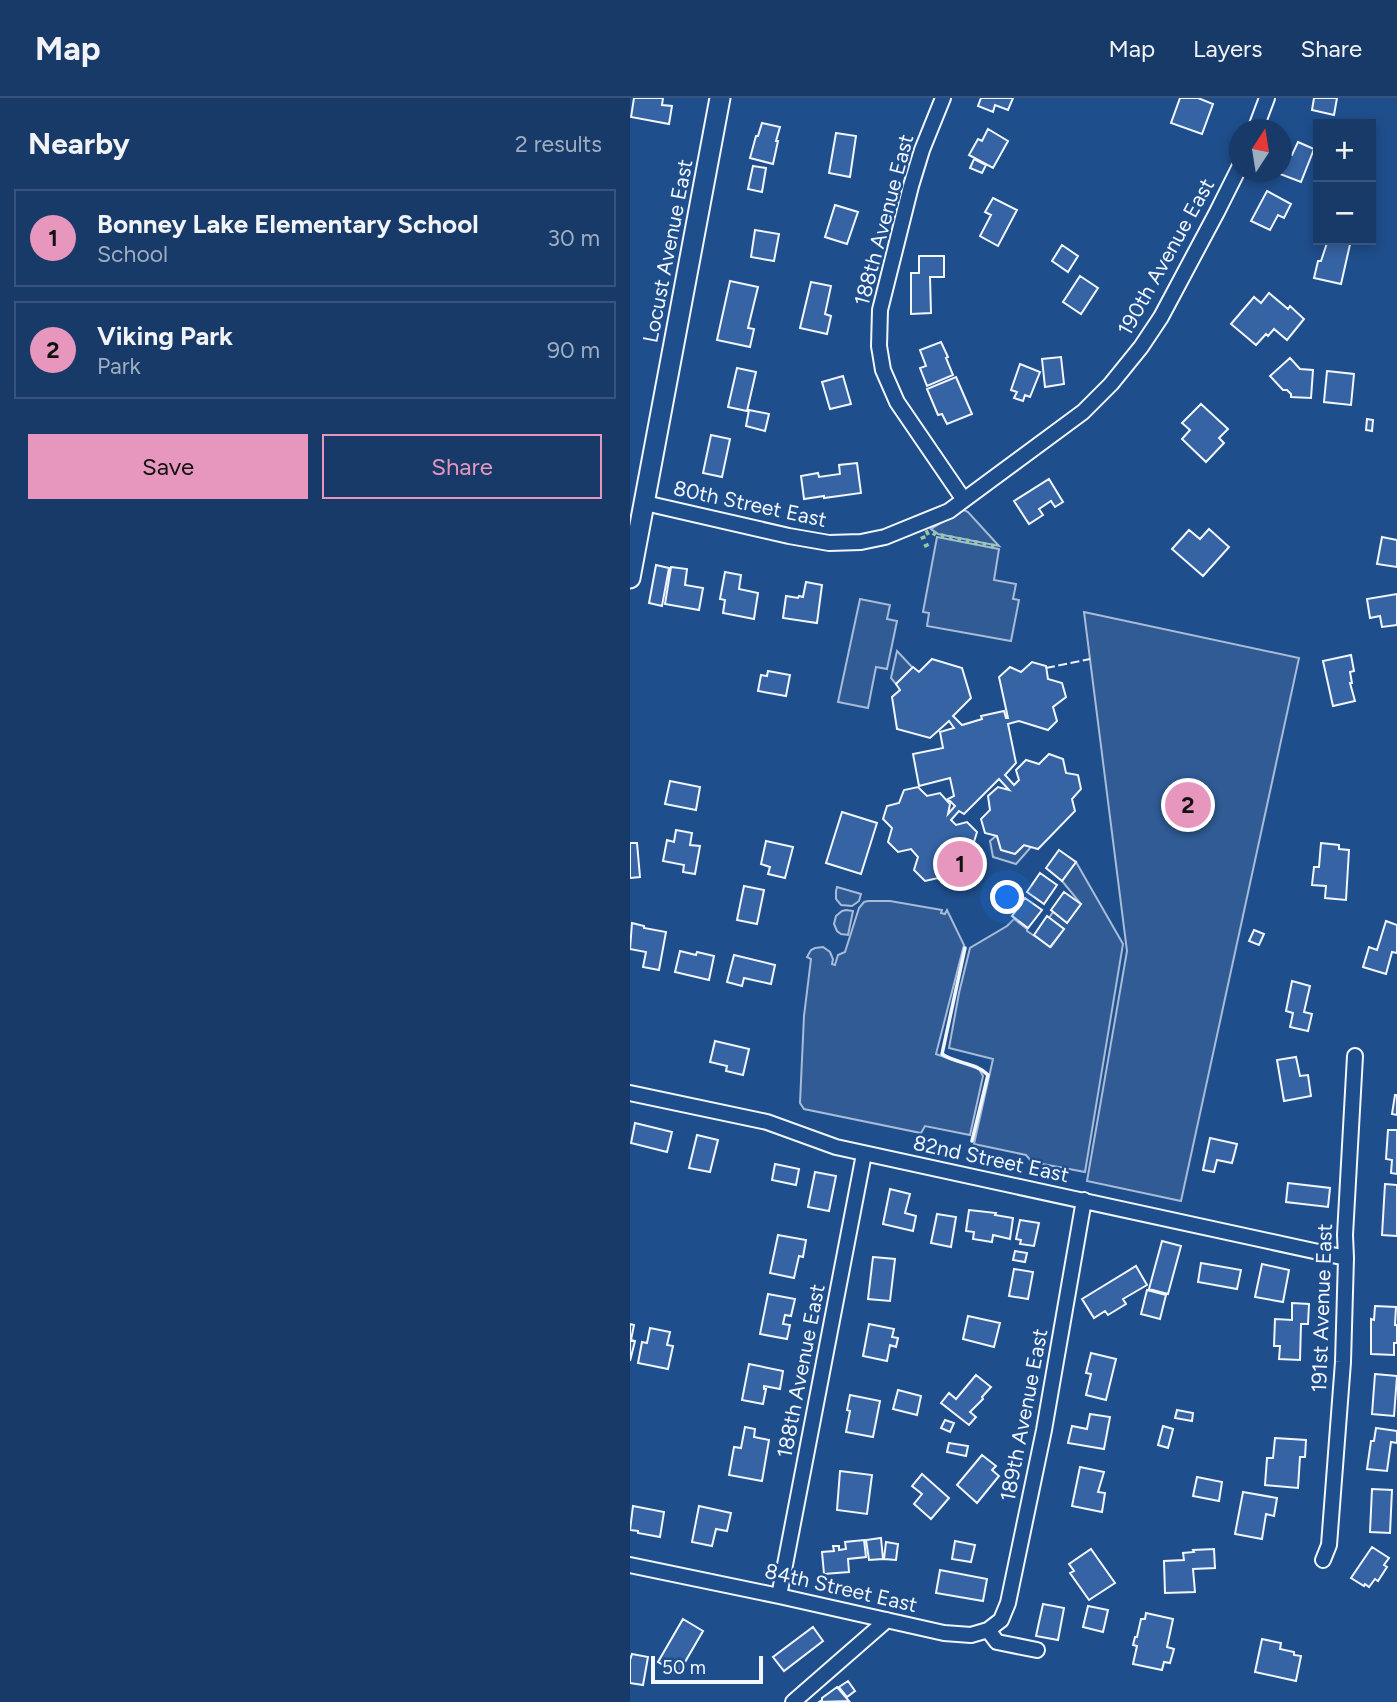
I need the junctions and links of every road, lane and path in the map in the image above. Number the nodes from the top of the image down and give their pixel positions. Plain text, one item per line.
1 (720, 98) edge
2 (943, 98) edge
3 (1267, 98) edge
4 (1259, 119) edge
5 (1232, 182) edge
6 (964, 500) junction
7 (645, 503) junction
8 (630, 578) edge
9 (1355, 1056) dead end
10 (630, 1093) edge
11 (864, 1154) junction
12 (1084, 1200) junction
13 (1346, 1258) junction
14 (1323, 1560) dead end
15 (630, 1565) edge
16 (779, 1596) junction
17 (887, 1620) junction
18 (988, 1630) junction
19 (1037, 1650) dead end
20 (793, 1702) edge

1 - 7 street, Locust Avenue East
2 - 6 street, 188th Avenue East
3 - 4 street
5 - 6 street, 190th Avenue East
6 - 7 street, 80th Street East
7 - 8 street, Locust Avenue East
9 - 13 street, 191st Avenue East
10 - 11 street, 82nd Street East
11 - 12 street, 82nd Street East
11 - 16 street, 188th Avenue East
12 - 13 street, 82nd Street East
12 - 18 street, 189th Avenue East
13 - 14 street, 191st Avenue East
15 - 16 street, 84th Street East
16 - 17 street, 84th Street East
17 - 18 street, 84th Street East
17 - 20 street
18 - 19 street

